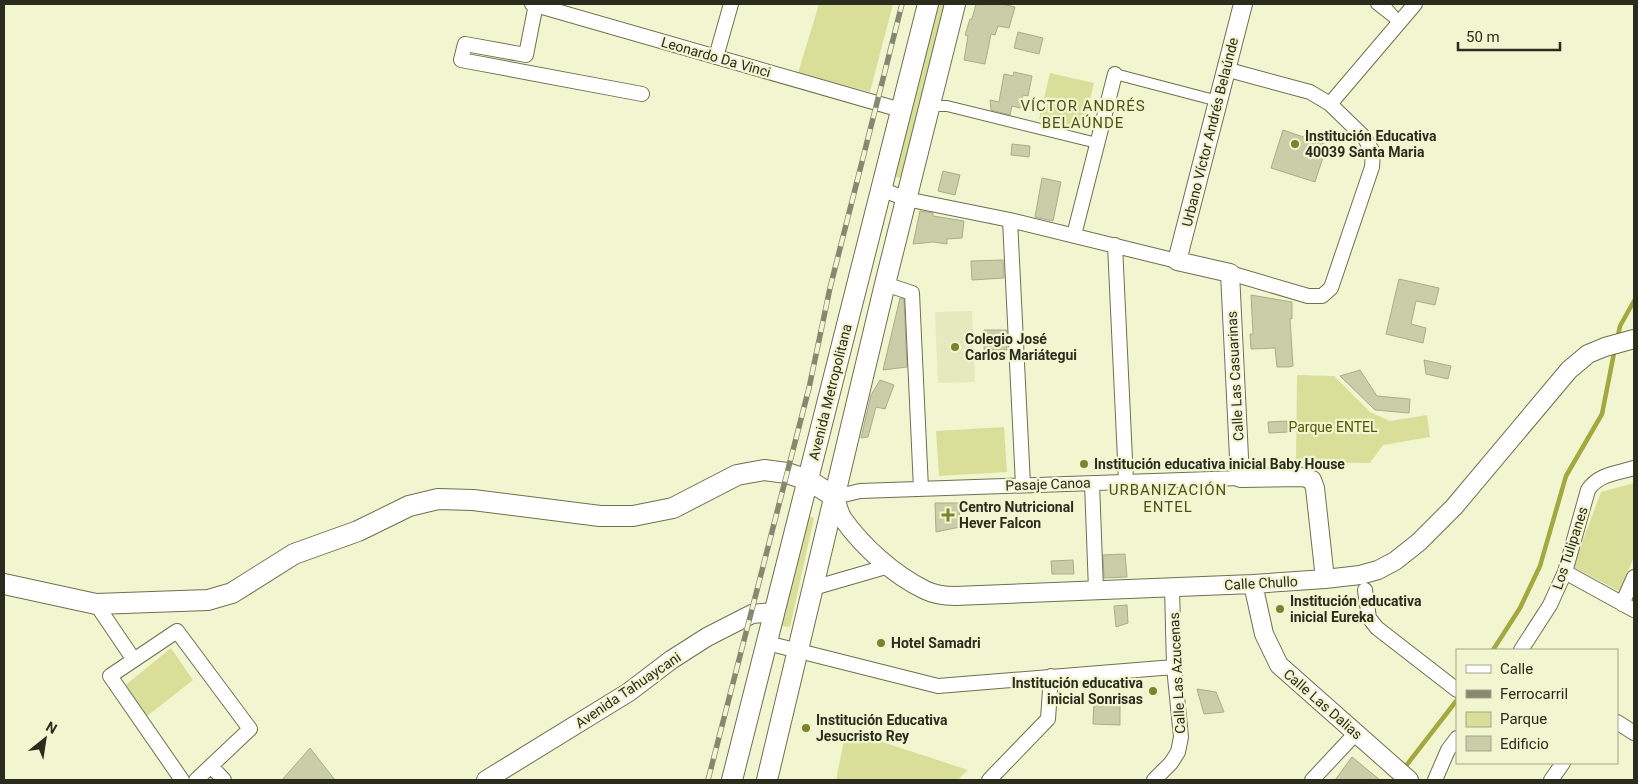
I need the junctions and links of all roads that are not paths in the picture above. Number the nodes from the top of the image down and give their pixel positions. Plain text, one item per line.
1 (535, 4) edge
2 (731, 4) edge
3 (928, 4) edge
4 (955, 4) edge
5 (1243, 4) edge
6 (1376, 4) edge
7 (1384, 4) edge
8 (1415, 4) edge
9 (1399, 22) junction
10 (716, 57) junction
11 (1225, 69) junction
12 (1115, 74) joint
13 (642, 94) dead end
14 (1218, 101) junction
15 (1330, 104) junction
16 (930, 106) junction
17 (901, 110) junction
18 (1097, 143) junction
19 (881, 189) junction
20 (906, 199) junction
21 (1010, 220) junction
22 (1074, 235) junction
23 (1115, 245) junction
24 (1177, 261) junction
25 (1230, 273) junction
26 (885, 284) junction
27 (1630, 340) edge
28 (1634, 468) edge
29 (1240, 478) junction
30 (808, 480) junction
31 (1126, 481) junction
32 (1092, 483) junction
33 (1023, 485) junction
34 (921, 489) junction
35 (835, 497) junction
36 (889, 566) junction
37 (1565, 572) junction
38 (1634, 577) edge
39 (1325, 579) junction
40 (4, 584) edge
41 (1252, 584) junction
42 (1172, 586) junction
43 (813, 588) junction
44 (1096, 590) junction
45 (1364, 590) dead end
46 (96, 604) junction
47 (1628, 607) edge
48 (774, 612) junction
49 (767, 643) junction
50 (1523, 649) edge
51 (798, 650) junction
52 (134, 660) junction
53 (1174, 668) junction
54 (1051, 676) junction
55 (1456, 690) edge
56 (1618, 723) edge
57 (1634, 733) edge
58 (1359, 735) junction
59 (1456, 739) edge
60 (1562, 764) edge
61 (211, 766) junction
62 (1407, 779) edge
63 (182, 780) edge
64 (196, 780) edge
65 (224, 780) edge
66 (486, 780) edge
67 (732, 780) edge
68 (767, 780) edge
69 (989, 780) edge
70 (1154, 780) edge
71 (1312, 780) edge
72 (1435, 780) edge
73 (1551, 780) edge

1 - 10 street, Leonardo Da Vinci
1 - 13 street
2 - 10 street
3 - 17 main road, Avenida Metropolitana
4 - 16 main road, Avenida Metropolitana
5 - 11 street, Urbano Víctor Andrés Belaúnde
6 - 9 street
7 - 9 street
8 - 9 street
9 - 15 street
10 - 17 street, Leonardo Da Vinci
11 - 14 street, Urbano Víctor Andrés Belaúnde
11 - 15 street
12 - 14 street
12 - 18 street
14 - 24 street, Urbano Víctor Andrés Belaúnde
15 - 25 street
16 - 18 street
16 - 20 main road, Avenida Metropolitana
17 - 19 main road, Avenida Metropolitana
18 - 22 street
19 - 20 street
19 - 30 main road, Avenida Metropolitana
20 - 21 street
20 - 26 main road, Avenida Metropolitana
21 - 22 street
21 - 33 street
22 - 23 street
23 - 24 street
23 - 31 street
24 - 25 street
25 - 29 street, Calle Las Casuarinas
26 - 34 street
26 - 35 main road, Avenida Metropolitana
27 - 39 street, Calle Chullo
28 - 37 street, Los Tulipanes
29 - 31 street, Pasaje Canoa
29 - 39 street, Pasaje Canoa
30 - 35 main road
30 - 46 main road
30 - 48 main road, Avenida Metropolitana
31 - 32 street, Pasaje Canoa
32 - 33 street, Pasaje Canoa
32 - 44 street
33 - 34 street, Pasaje Canoa
34 - 35 street, Pasaje Canoa
35 - 36 street, Calle Chullo
35 - 43 main road, Avenida Metropolitana
36 - 43 street
36 - 44 street, Calle Chullo
37 - 47 street
37 - 50 street, Los Tulipanes
38 - 47 street
39 - 41 street, Calle Chullo
40 - 46 main road
41 - 42 street, Calle Chullo
41 - 58 street, Calle Las Dalias
42 - 44 street, Calle Chullo
42 - 53 street, Calle Las Azucenas
43 - 51 main road, Avenida Metropolitana
45 - 55 street
46 - 52 street
48 - 49 main road, Avenida Metropolitana
48 - 66 street, Avenida Tahuaycani
49 - 51 street
49 - 67 main road, Avenida Metropolitana
51 - 54 street
51 - 68 main road, Avenida Metropolitana
52 - 61 street
52 - 63 street
53 - 54 street
53 - 70 street, Calle Las Azucenas
54 - 69 street
56 - 57 street
58 - 62 street, Calle Las Dalias
58 - 71 street
59 - 72 street
60 - 73 street
61 - 64 street
61 - 65 street

